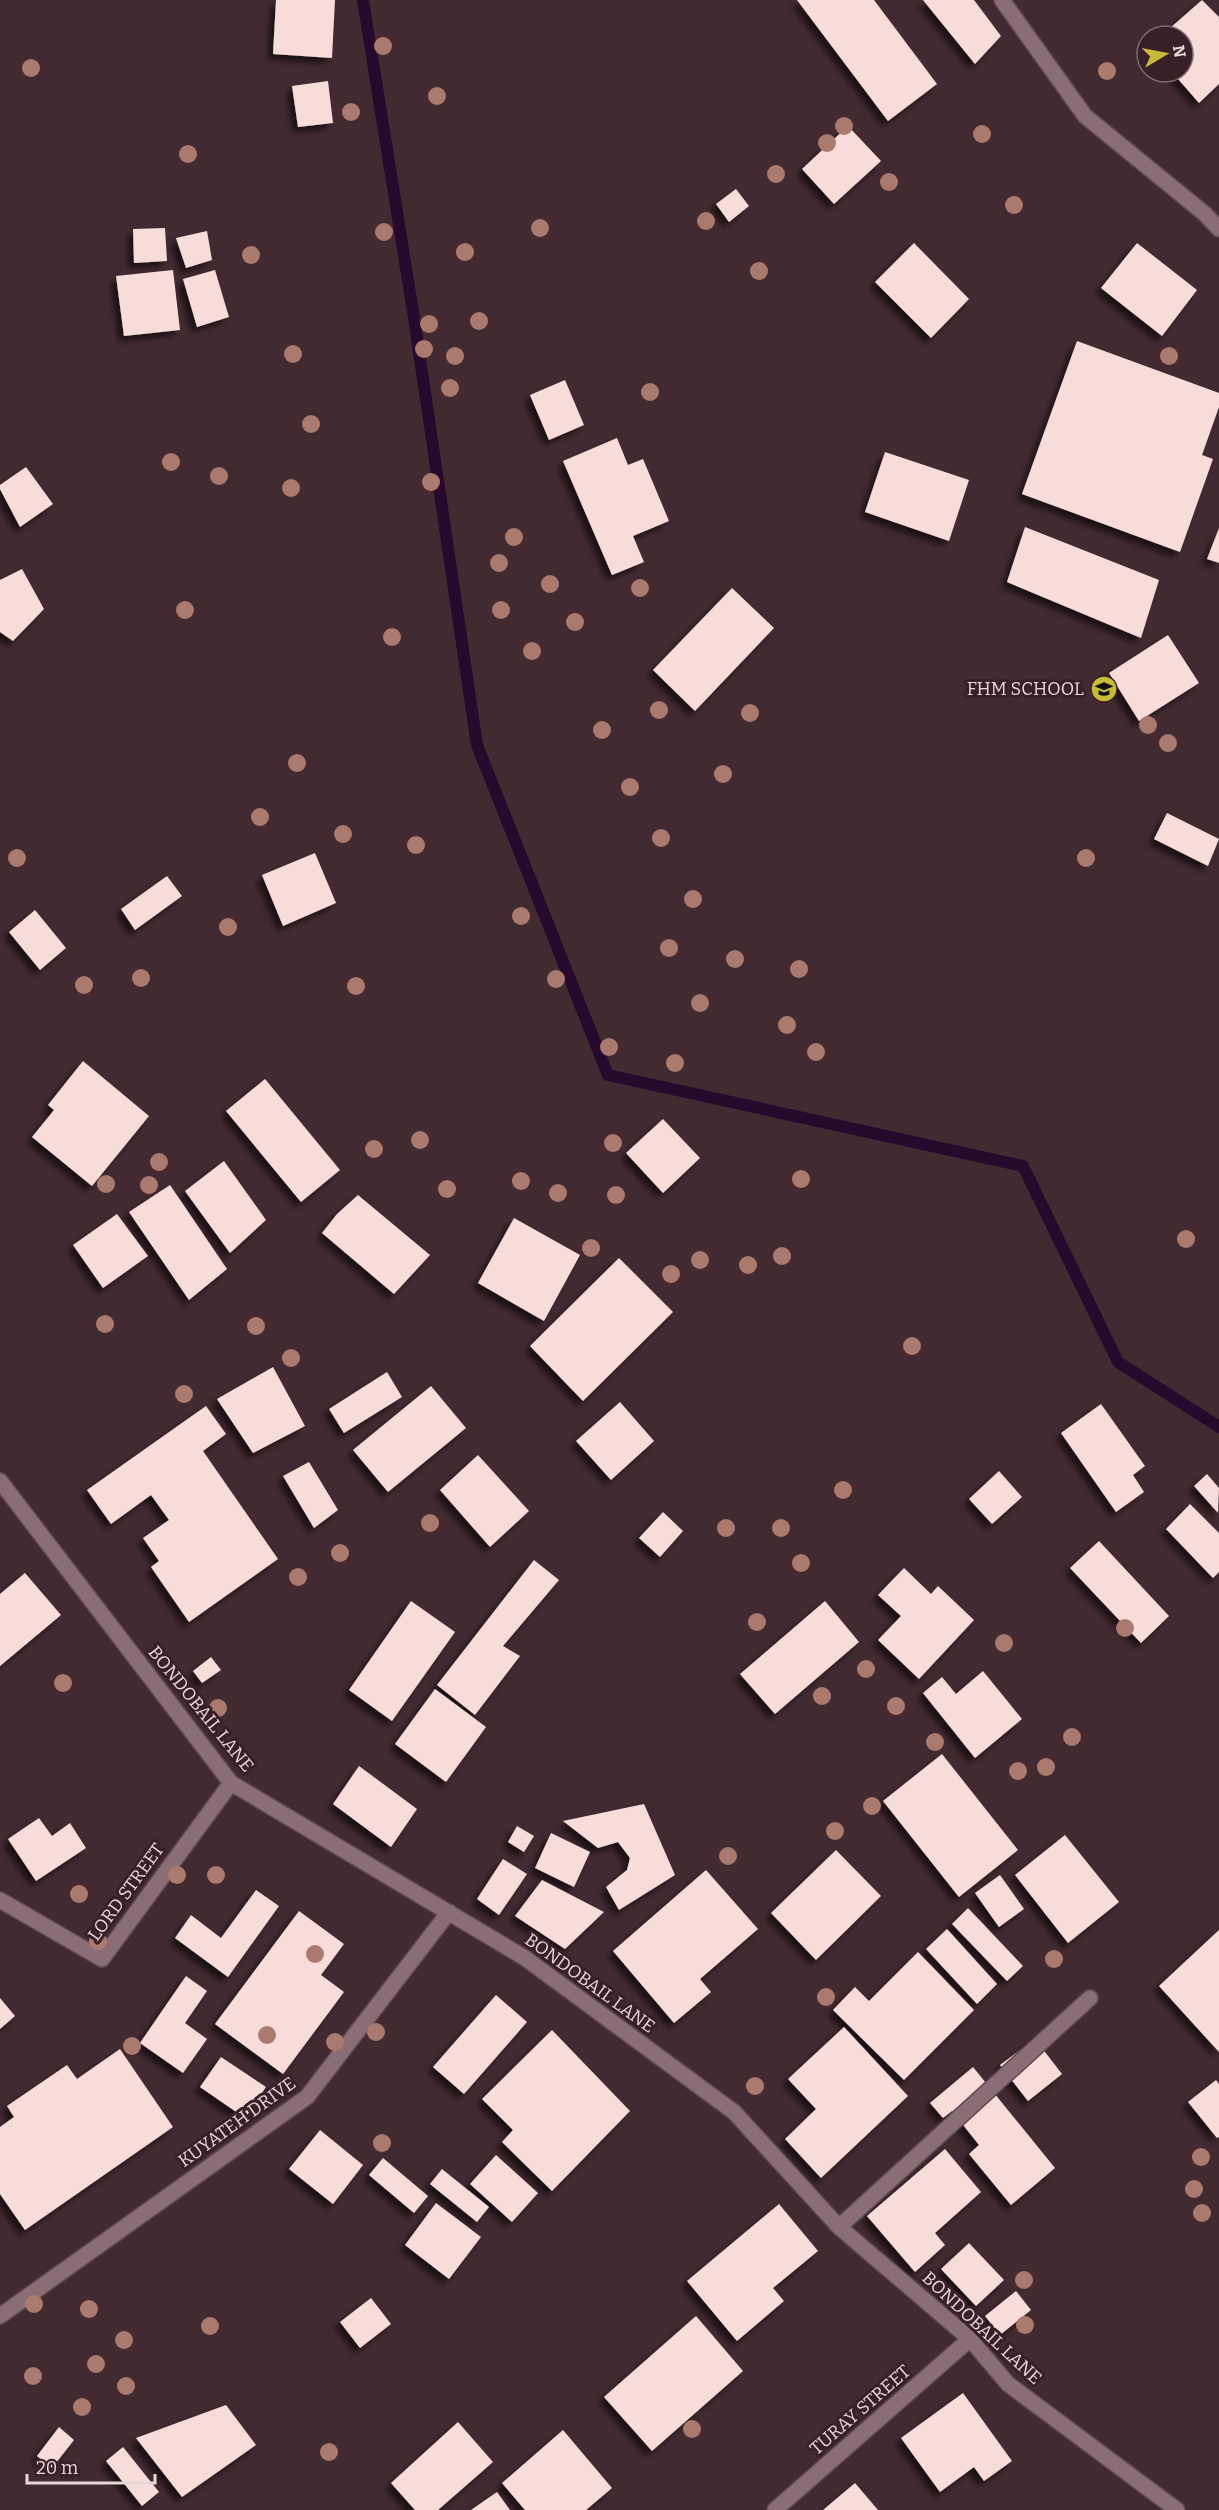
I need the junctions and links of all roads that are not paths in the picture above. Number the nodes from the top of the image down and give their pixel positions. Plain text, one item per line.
1 (1002, 0) edge
2 (1219, 229) edge
3 (0, 1481) edge
4 (231, 1783) junction
5 (0, 1900) edge
6 (449, 1911) junction
7 (1090, 1998) dead end
8 (839, 2227) junction
9 (0, 2316) edge
10 (970, 2339) junction
11 (775, 2510) edge
12 (1177, 2510) edge

1 - 2 street
3 - 4 street, BONDOBAIL LANE
4 - 5 street, LORD STREET
4 - 6 street, BONDOBAIL LANE
6 - 8 street, BONDOBAIL LANE
6 - 9 street, KUYATEH DRIVE
7 - 8 street
8 - 10 street, BONDOBAIL LANE
10 - 11 street, TURAY STREET
10 - 12 street, BONDOBAIL LANE

